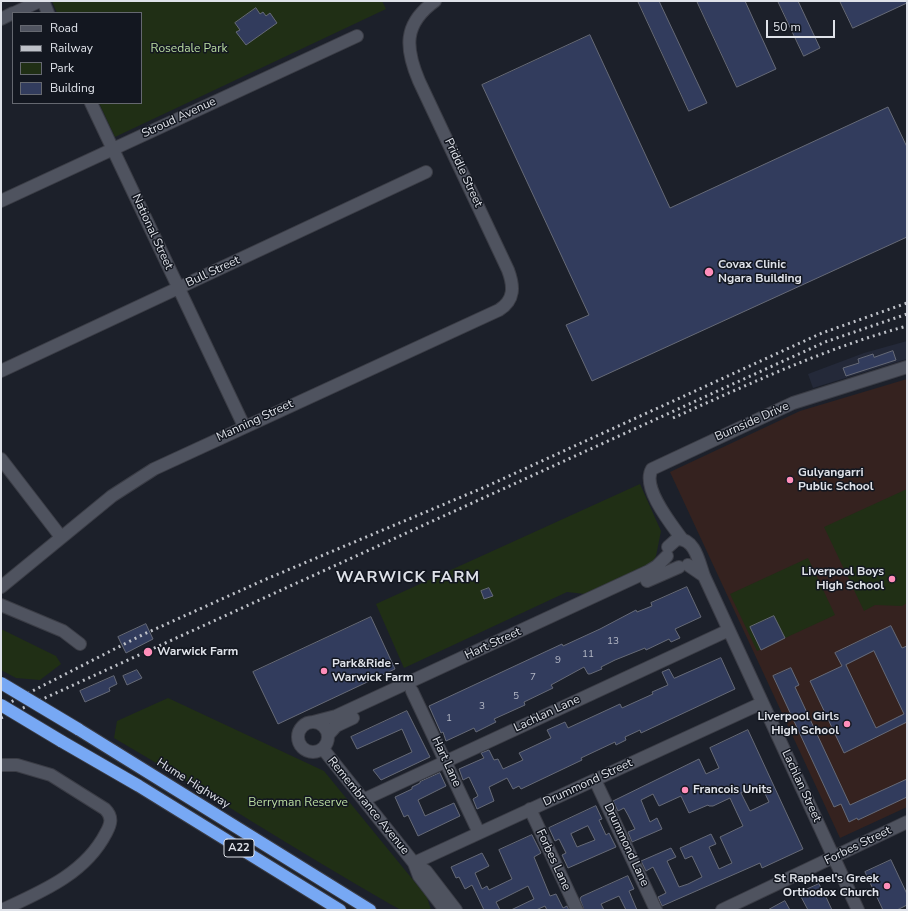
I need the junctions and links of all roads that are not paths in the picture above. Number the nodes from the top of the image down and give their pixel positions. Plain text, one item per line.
1 (40, 1) edge
2 (43, 1) edge
3 (435, 1) edge
4 (15, 12) edge
5 (48, 12) edge
6 (12, 14) edge
7 (1, 19) edge
8 (357, 36) dead end
9 (91, 104) edge
10 (113, 149) junction
11 (426, 172) dead end
12 (1, 201) edge
13 (512, 279) joint
14 (178, 288) junction
15 (907, 367) edge
16 (1, 371) edge
17 (244, 426) junction
18 (1, 459) edge
19 (666, 518) junction
20 (61, 537) junction
21 (682, 539) junction
22 (694, 550) junction
23 (667, 551) junction
24 (683, 566) junction
25 (704, 576) junction
26 (1, 587) edge
27 (1, 605) edge
28 (729, 630) junction
29 (80, 644) dead end
30 (1, 683) edge
31 (412, 690) junction
32 (762, 702) junction
33 (1, 705) edge
34 (313, 722) junction
35 (328, 735) junction
36 (323, 749) junction
37 (446, 762) junction
38 (1, 765) edge
39 (595, 780) junction
40 (365, 799) junction
41 (530, 809) junction
42 (907, 822) edge
43 (479, 833) junction
44 (834, 858) junction
45 (414, 863) junction
46 (431, 891) junction
47 (2, 910) edge
48 (340, 910) edge
49 (370, 910) edge
50 (441, 910) edge
51 (445, 910) edge
52 (456, 910) edge
53 (577, 910) edge
54 (656, 910) edge
55 (722, 910) edge
56 (858, 910) edge

1 - 4 street
2 - 5 street
3 - 13 street, Priddle Street
6 - 7 street
8 - 10 street, Stroud Avenue
9 - 10 street, National Street
10 - 12 street, Stroud Avenue
10 - 14 street, National Street
11 - 14 street, Bull Street
13 - 17 street, Manning Street
14 - 16 street, Bull Street
14 - 17 street, National Street
15 - 19 street, Burnside Drive
17 - 20 street, Manning Street
18 - 20 street
19 - 21 street, Burnside Drive
19 - 23 street, Burnside Drive
20 - 26 street, Manning Street
21 - 22 street
21 - 23 street
22 - 24 street
22 - 25 street
23 - 24 street
23 - 34 street, Hart Street
24 - 25 street
24 - 31 street, Hart Street
25 - 28 street, Lachlan Street
27 - 29 street
28 - 32 street, Lachlan Street
28 - 37 street, Lachlan Lane
30 - 49 highway, Hume Highway / A22, bridge
31 - 35 street, Hart Street
31 - 37 street, Hart Lane
32 - 39 street, Drummond Street
32 - 44 street, Lachlan Street
33 - 48 highway, A22, bridge
34 - 35 street
34 - 36 street
35 - 36 street
36 - 40 street, Remembrance Avenue
37 - 40 street, Lachlan Lane
37 - 43 street, Hart Lane
38 - 47 street
39 - 41 street, Drummond Street
39 - 54 street, Drummond Lane
40 - 45 street, Remembrance Avenue
41 - 43 street, Drummond Street
41 - 53 street, Forbes Lane
42 - 44 street, Forbes Street
43 - 45 street, Drummond Street
44 - 55 street, Forbes Street
44 - 56 street, Lachlan Street
45 - 46 street, Remembrance Avenue
45 - 52 street, Remembrance Avenue
46 - 50 street, Remembrance Avenue
46 - 51 street, Remembrance Avenue

